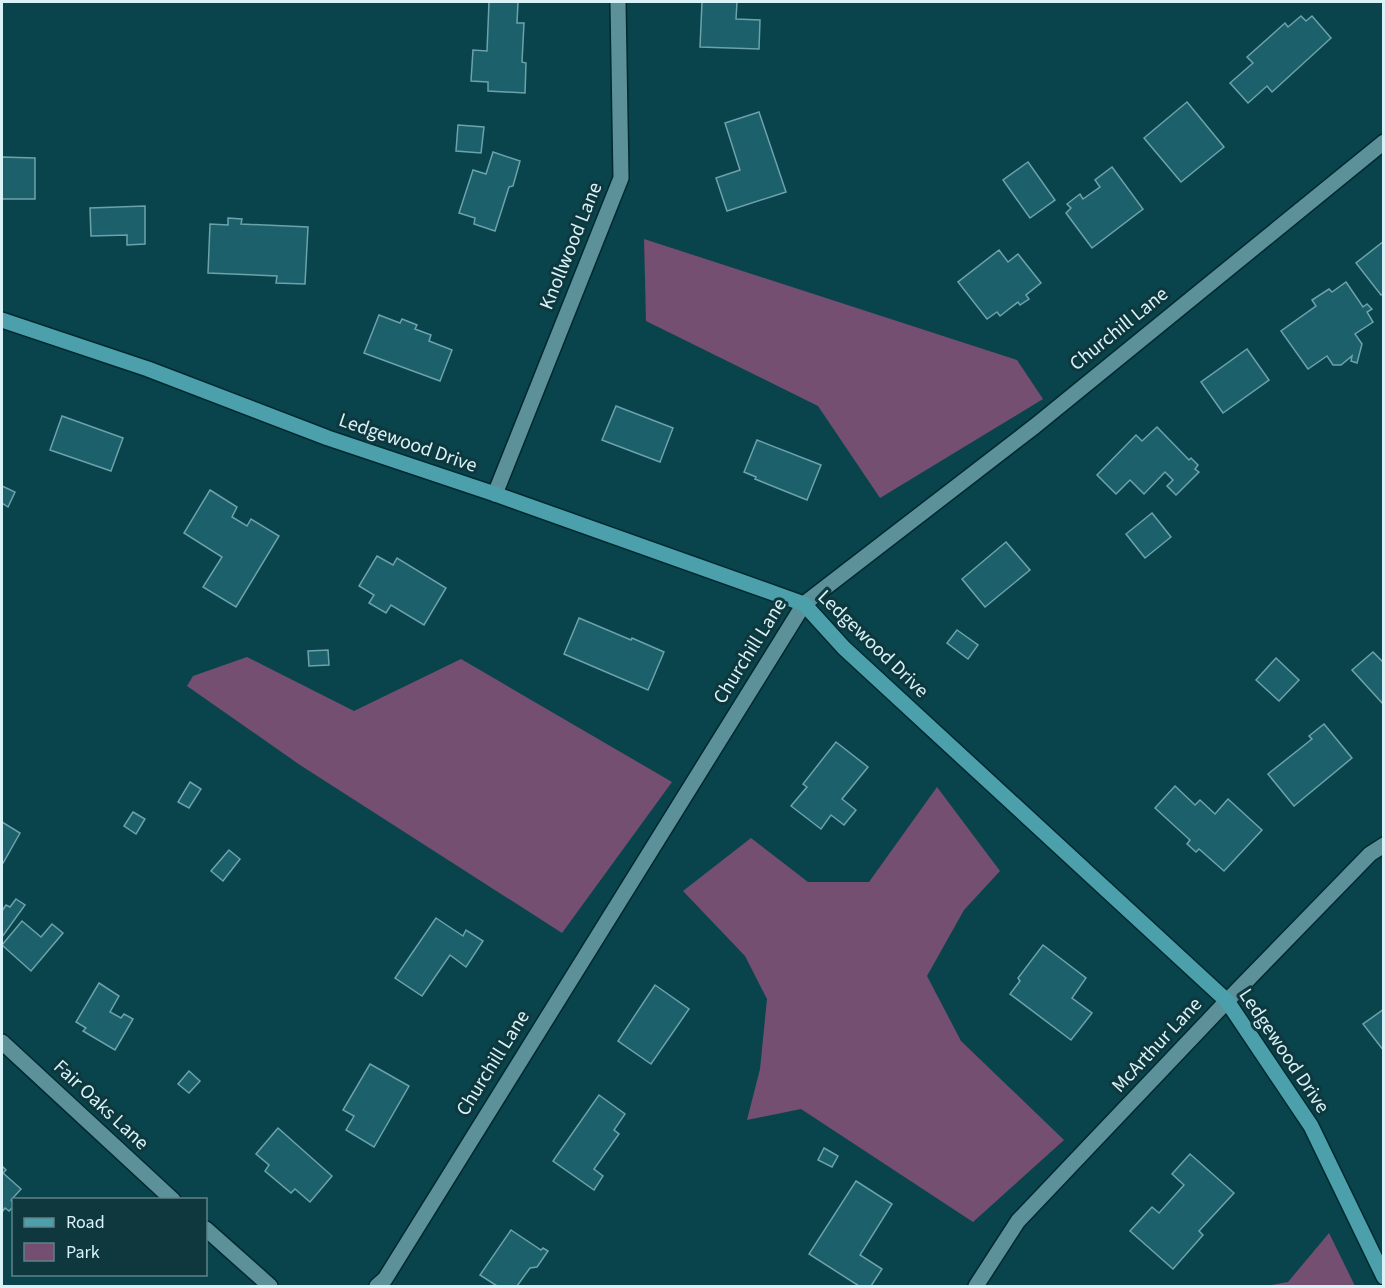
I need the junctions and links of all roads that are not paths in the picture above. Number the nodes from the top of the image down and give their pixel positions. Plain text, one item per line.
1 (618, 2) edge
2 (1383, 142) edge
3 (2, 320) edge
4 (495, 494) junction
5 (804, 604) junction
6 (1383, 845) edge
7 (1227, 1000) junction
8 (2, 1042) edge
9 (171, 1198) edge
10 (207, 1230) edge
11 (1383, 1277) edge
12 (270, 1287) edge
13 (377, 1287) edge
14 (976, 1287) edge

1 - 4 street, Knollwood Lane
2 - 5 street, Churchill Lane
3 - 4 street, Ledgewood Drive
4 - 5 street, Ledgewood Drive
5 - 7 street, Ledgewood Drive
5 - 13 street, Churchill Lane
6 - 7 street, McArthur Lane
7 - 11 street, Ledgewood Drive
7 - 14 street, McArthur Lane
8 - 9 street, Fair Oaks Lane
10 - 12 street

